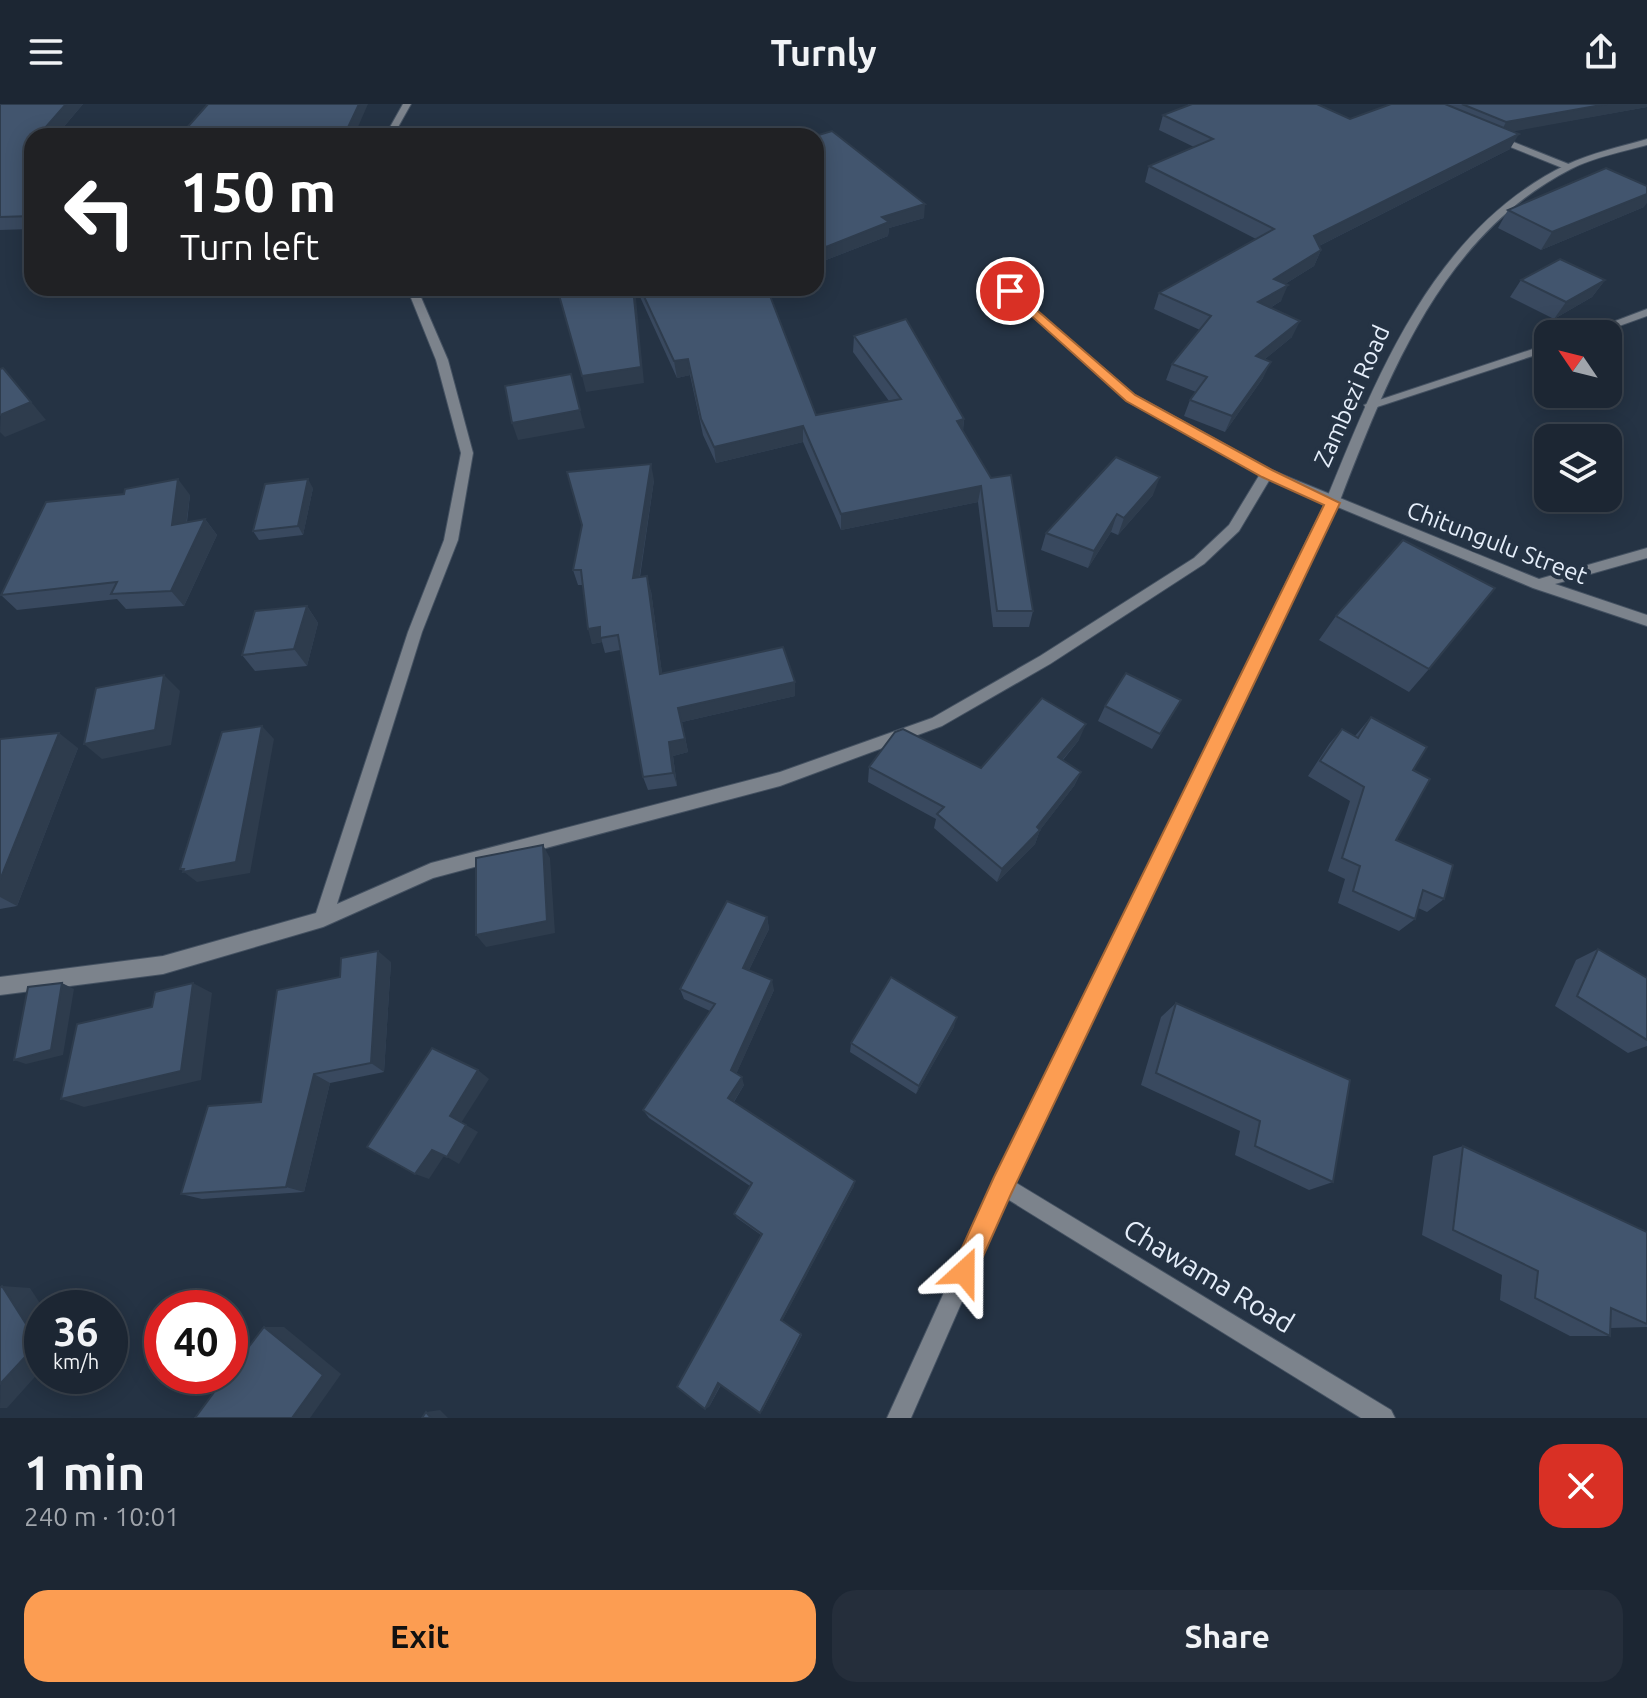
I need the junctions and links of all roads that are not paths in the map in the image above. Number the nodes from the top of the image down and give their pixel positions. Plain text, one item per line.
1 (407, 104) edge
2 (394, 128) edge
3 (1485, 133) edge
4 (1647, 142) edge
5 (1568, 167) junction
6 (1010, 291) dead end
7 (415, 296) edge
8 (1647, 312) edge
9 (1622, 321) edge
10 (1534, 352) edge
11 (1370, 405) junction
12 (1267, 473) junction
13 (1332, 503) junction
14 (1647, 553) edge
15 (1538, 584) junction
16 (1647, 621) edge
17 (323, 919) junction
18 (0, 986) edge
19 (1003, 1185) junction
20 (899, 1418) edge
21 (1383, 1418) edge

1 - 2 street
3 - 5 street
4 - 5 street, Zambezi Road
5 - 11 street, Zambezi Road
6 - 12 street, Chitungulu Street
7 - 17 street
8 - 9 street
10 - 11 street
11 - 13 street, Zambezi Road
12 - 13 street, Chitungulu Street
12 - 17 street
13 - 15 street, Chitungulu Street
13 - 19 street, Zambezi Road
14 - 15 street
15 - 16 street, Chitungulu Street
17 - 18 street
19 - 20 street, Zambezi Road
19 - 21 street, Chawama Road

